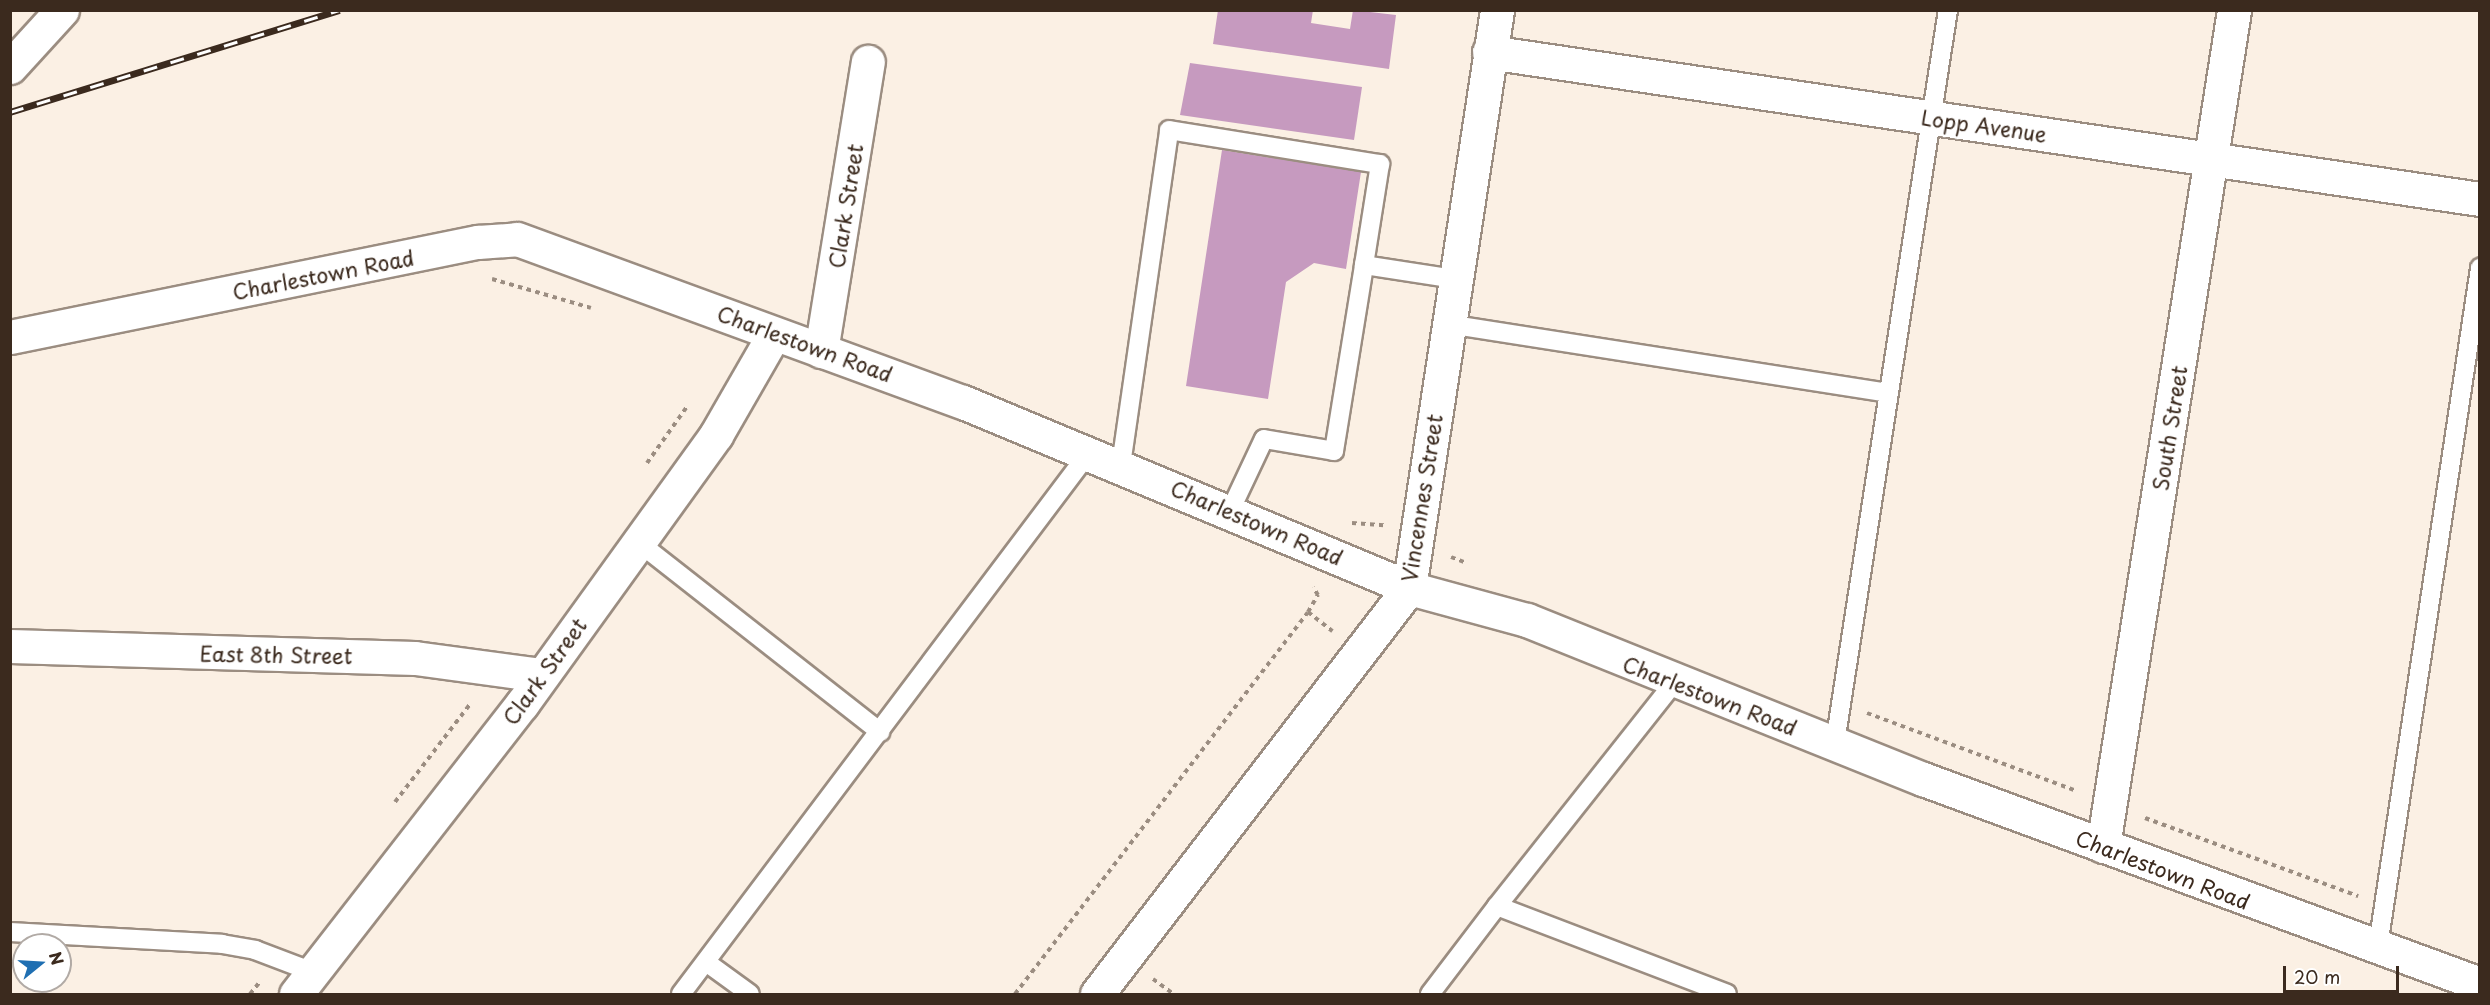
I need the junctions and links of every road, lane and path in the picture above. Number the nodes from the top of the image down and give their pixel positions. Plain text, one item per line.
1 (62, 10) edge
2 (1497, 10) edge
3 (1948, 10) edge
4 (2234, 10) edge
5 (1489, 52) junction
6 (868, 62) dead end
7 (10, 67) edge
8 (1932, 118) junction
9 (2211, 159) junction
10 (2480, 199) edge
11 (1364, 266) junction
12 (2480, 268) edge
13 (1455, 279) junction
14 (480, 281) dead end
15 (602, 311) dead end
16 (1448, 324) junction
17 (774, 334) junction
18 (10, 337) edge
19 (821, 351) junction
20 (1889, 393) junction
21 (1090, 451) junction
22 (1121, 465) junction
23 (1231, 509) junction
24 (638, 542) junction
25 (1451, 557) dead end
26 (1472, 565) dead end
27 (1311, 582) dead end
28 (1408, 588) junction
29 (1308, 612) junction
30 (10, 646) edge
31 (1360, 652) junction
32 (540, 675) junction
33 (1674, 683) junction
34 (1841, 703) junction
35 (880, 732) junction
36 (1835, 743) junction
37 (2110, 804) junction
38 (2103, 846) junction
39 (1497, 906) junction
40 (2385, 906) junction
41 (10, 932) edge
42 (2378, 946) junction
43 (706, 962) junction
44 (1152, 969) dead end
45 (1148, 975) junction
46 (304, 983) edge
47 (2480, 984) edge
48 (1114, 990) edge
49 (681, 994) edge
50 (750, 994) edge
51 (1015, 994) edge
52 (1174, 994) edge
53 (1430, 994) edge
54 (1727, 994) edge

1 - 7 street
2 - 5 street, Vincennes Street
3 - 8 lane
4 - 9 street, South Street
5 - 8 street, Lopp Avenue
5 - 13 street, Vincennes Street
6 - 19 street, Clark Street
8 - 9 street, Lopp Avenue
8 - 20 lane
9 - 10 street, Lopp Avenue
9 - 37 street, South Street
11 - 13 lane
11 - 22 lane
11 - 23 lane
12 - 40 lane
13 - 16 street, Vincennes Street
14 - 15 path
16 - 20 lane
16 - 28 street, Vincennes Street
17 - 18 street, Charlestown Road
17 - 19 street, Charlestown Road
17 - 24 street, Clark Street
19 - 21 street, Charlestown Road
20 - 34 lane
21 - 22 street, Charlestown Road
21 - 35 lane
22 - 23 street, Charlestown Road
23 - 28 street, Charlestown Road
24 - 32 street, Clark Street
24 - 35 lane
25 - 26 path
27 - 29 path
28 - 31 street, Vincennes Street
28 - 33 street, Charlestown Road
29 - 31 path
29 - 51 path
30 - 32 street, East 8th Street
31 - 48 street, Vincennes Street
32 - 46 street, Clark Street
33 - 36 street, Charlestown Road
33 - 39 lane
34 - 36 lane
34 - 37 path
35 - 43 lane
36 - 38 street, Charlestown Road
37 - 38 street, South Street
37 - 40 path
38 - 42 street, Charlestown Road
39 - 53 lane
39 - 54 lane
40 - 42 lane
41 - 46 lane
42 - 47 street, Charlestown Road
43 - 49 lane
43 - 50 lane
44 - 45 path
45 - 48 path
45 - 52 path

